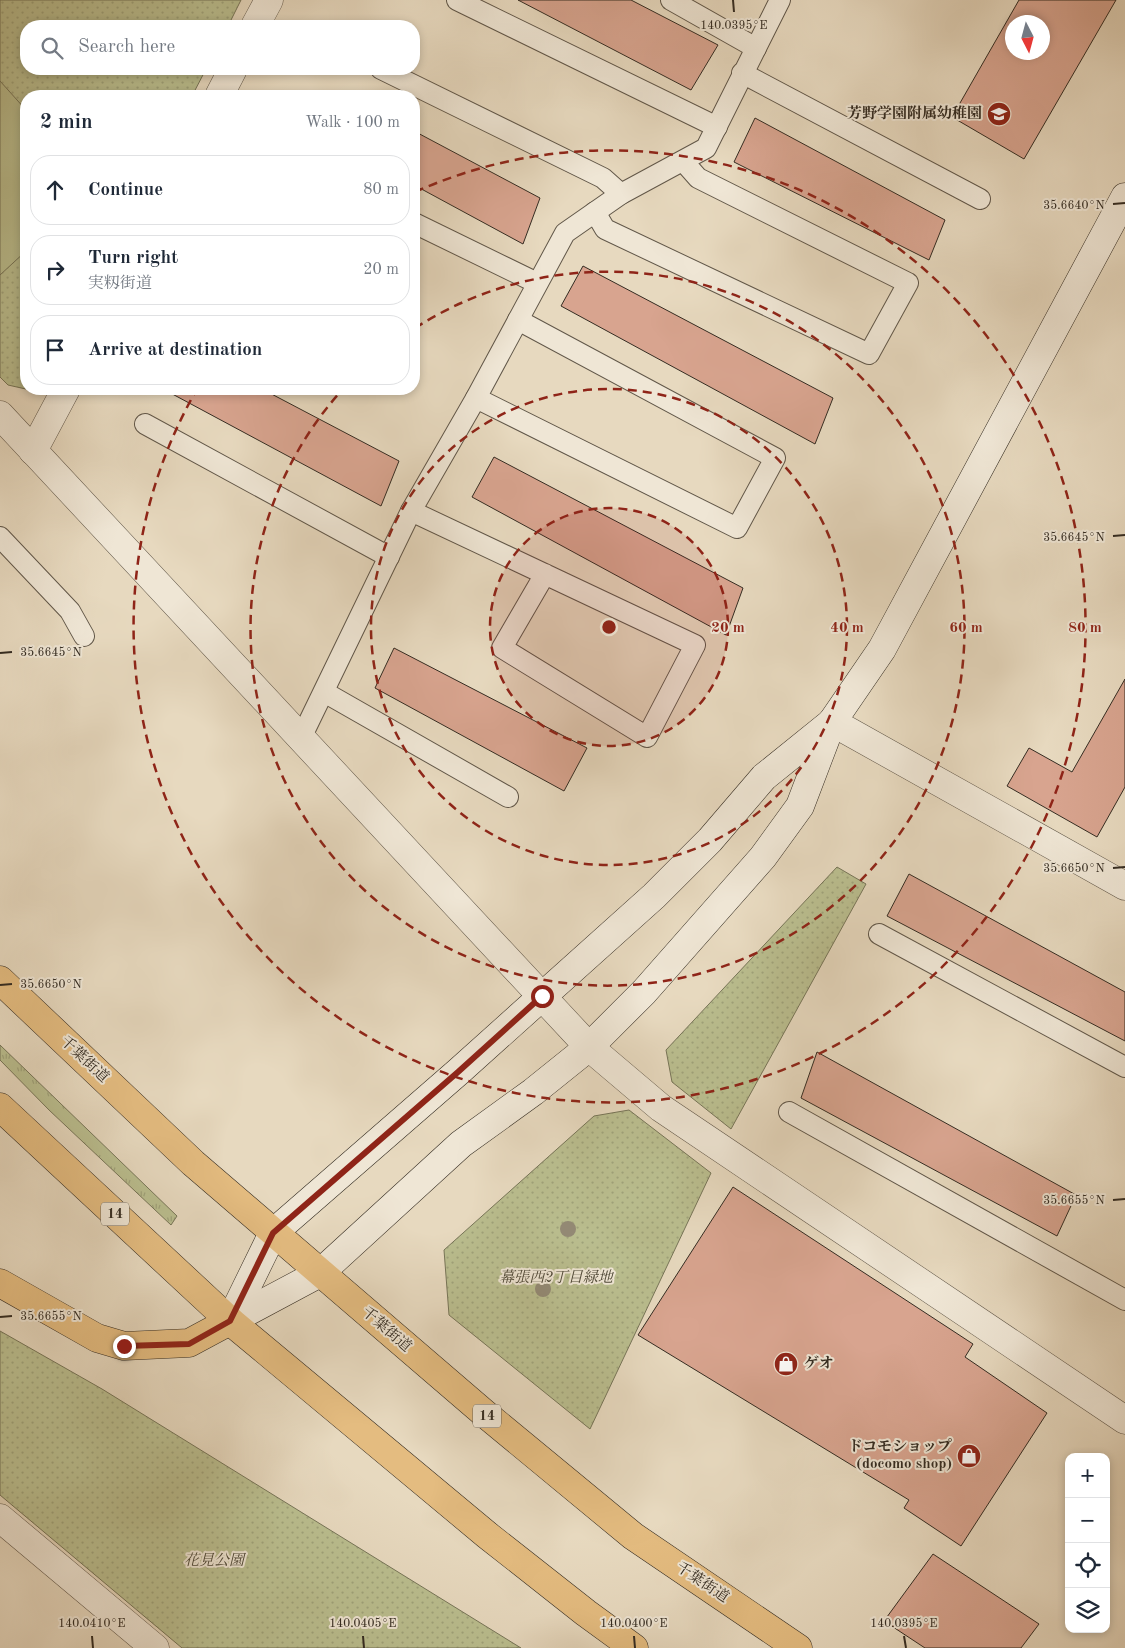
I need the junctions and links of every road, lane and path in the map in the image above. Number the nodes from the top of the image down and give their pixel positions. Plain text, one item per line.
1 (269, 0) edge
2 (457, 0) edge
3 (671, 0) edge
4 (780, 0) edge
5 (259, 20) edge
6 (756, 48) junction
7 (742, 73) junction
8 (230, 75) edge
9 (393, 75) edge
10 (222, 90) edge
11 (717, 126) junction
12 (683, 161) junction
13 (621, 194) junction
14 (1125, 197) edge
15 (980, 199) dead end
16 (595, 212) junction
17 (420, 226) edge
18 (537, 284) junction
19 (518, 320) junction
20 (63, 395) edge
21 (476, 398) junction
22 (0, 415) edge
23 (144, 424) dead end
24 (33, 451) junction
25 (412, 511) junction
26 (0, 537) edge
27 (389, 557) junction
28 (545, 574) junction
29 (84, 636) dead end
30 (324, 692) junction
31 (832, 722) junction
32 (301, 738) junction
33 (508, 797) dead end
34 (1125, 886) edge
35 (879, 934) dead end
36 (0, 980) edge
37 (542, 996) junction
38 (588, 1047) junction
39 (1125, 1067) edge
40 (0, 1106) edge
41 (789, 1112) dead end
42 (273, 1233) junction
43 (320, 1273) junction
44 (0, 1283) edge
45 (1125, 1300) edge
46 (230, 1321) junction
47 (1125, 1420) edge
48 (0, 1518) edge
49 (155, 1648) edge
50 (634, 1648) edge
51 (798, 1648) edge

1 - 5 street
2 - 11 lane
3 - 6 lane
4 - 6 lane
6 - 7 lane
7 - 11 lane
7 - 15 lane
8 - 10 street
9 - 13 lane
11 - 12 lane
12 - 13 lane
12 - 16 lane
13 - 16 lane
14 - 31 street
16 - 18 lane
17 - 18 lane
18 - 19 lane
19 - 21 lane
19 - 21 lane
20 - 24 street
21 - 25 lane
22 - 24 street
23 - 27 lane
24 - 32 street
25 - 27 lane
25 - 28 lane
26 - 29 lane
27 - 30 lane
28 - 28 lane
30 - 32 lane
30 - 33 lane
31 - 34 street
31 - 37 street
31 - 38 street
32 - 37 street
35 - 39 lane
36 - 42 main road, 千葉街道 / 14
37 - 38 street
37 - 42 street
38 - 43 street
38 - 47 street
40 - 46 main road, 14
41 - 45 lane
42 - 43 main road, 千葉街道 / 14
42 - 46 street
43 - 46 street
43 - 51 main road, 千葉街道 / 14
44 - 46 main road
46 - 50 main road, 14
48 - 49 street

